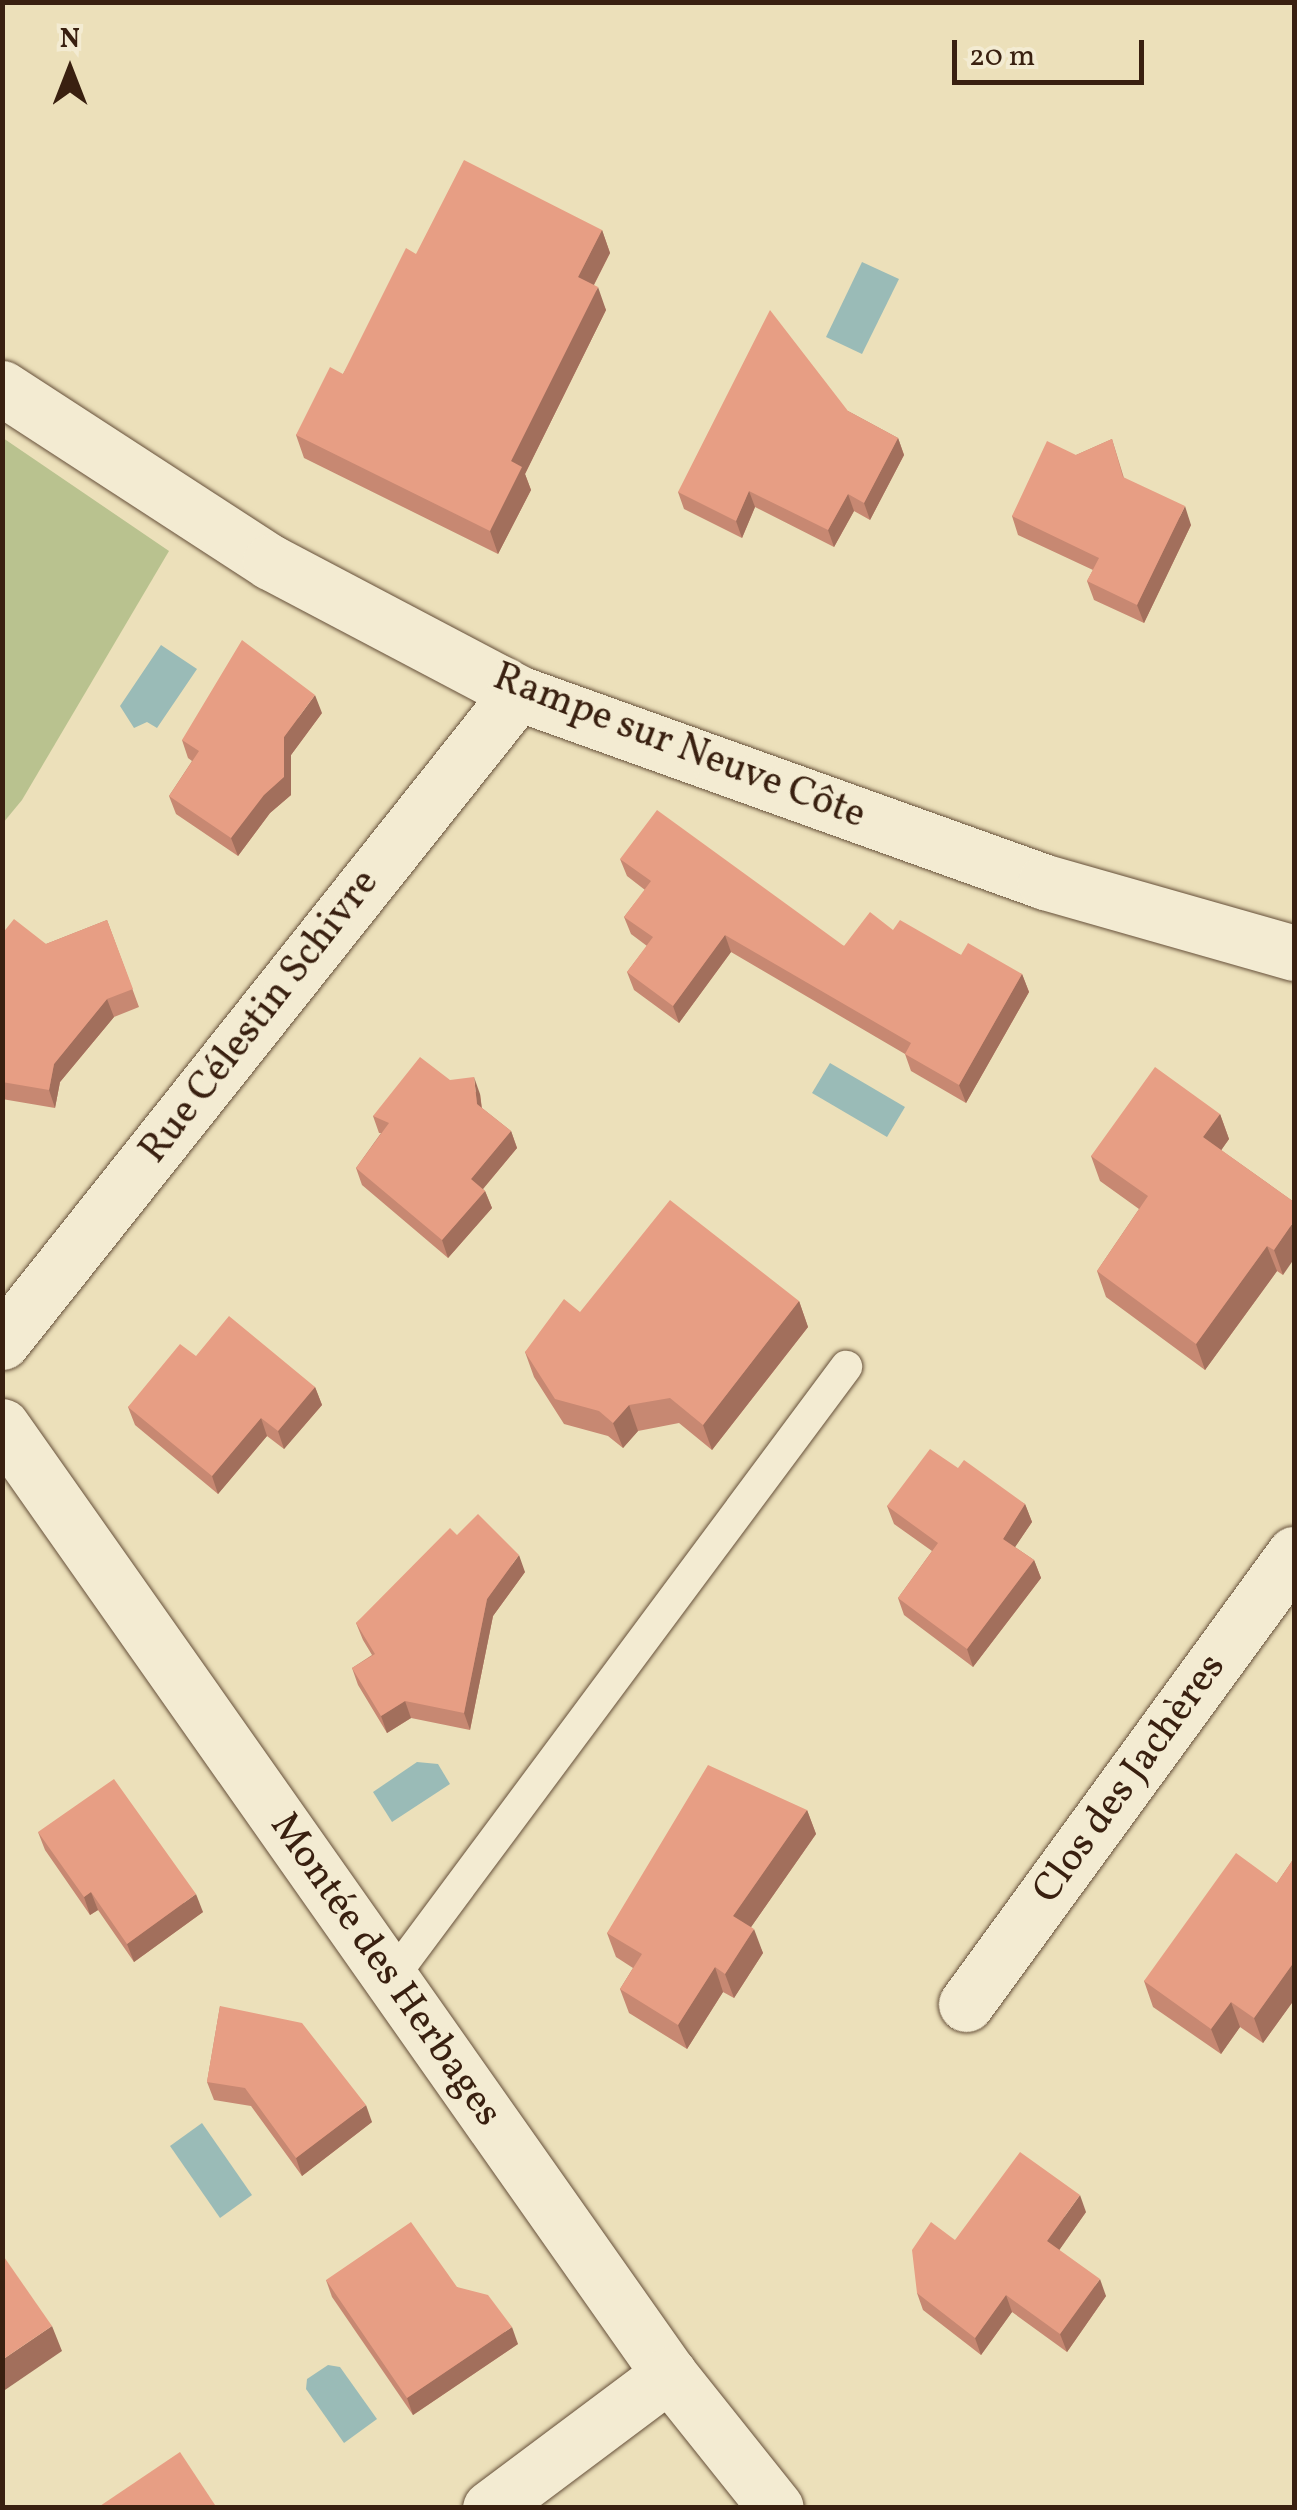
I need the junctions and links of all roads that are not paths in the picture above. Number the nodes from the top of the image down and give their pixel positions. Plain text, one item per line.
1 (2, 388) edge
2 (518, 693) junction
3 (1294, 952) edge
4 (2, 1342) edge
5 (846, 1368) dead end
6 (2, 1426) edge
7 (1294, 1554) edge
8 (392, 1979) junction
9 (966, 2004) dead end
10 (670, 2374) junction
11 (490, 2508) edge
12 (776, 2508) edge

1 - 2 street, Rampe sur Neuve Côte
2 - 3 street, Rampe sur Neuve Côte
2 - 4 street, Rue Célestin Schivre
5 - 8 lane
6 - 8 street, Montée des Herbages
7 - 9 street, Clos des Jachères
8 - 10 street, Montée des Herbages
10 - 11 street
10 - 12 street, Montée des Herbages

